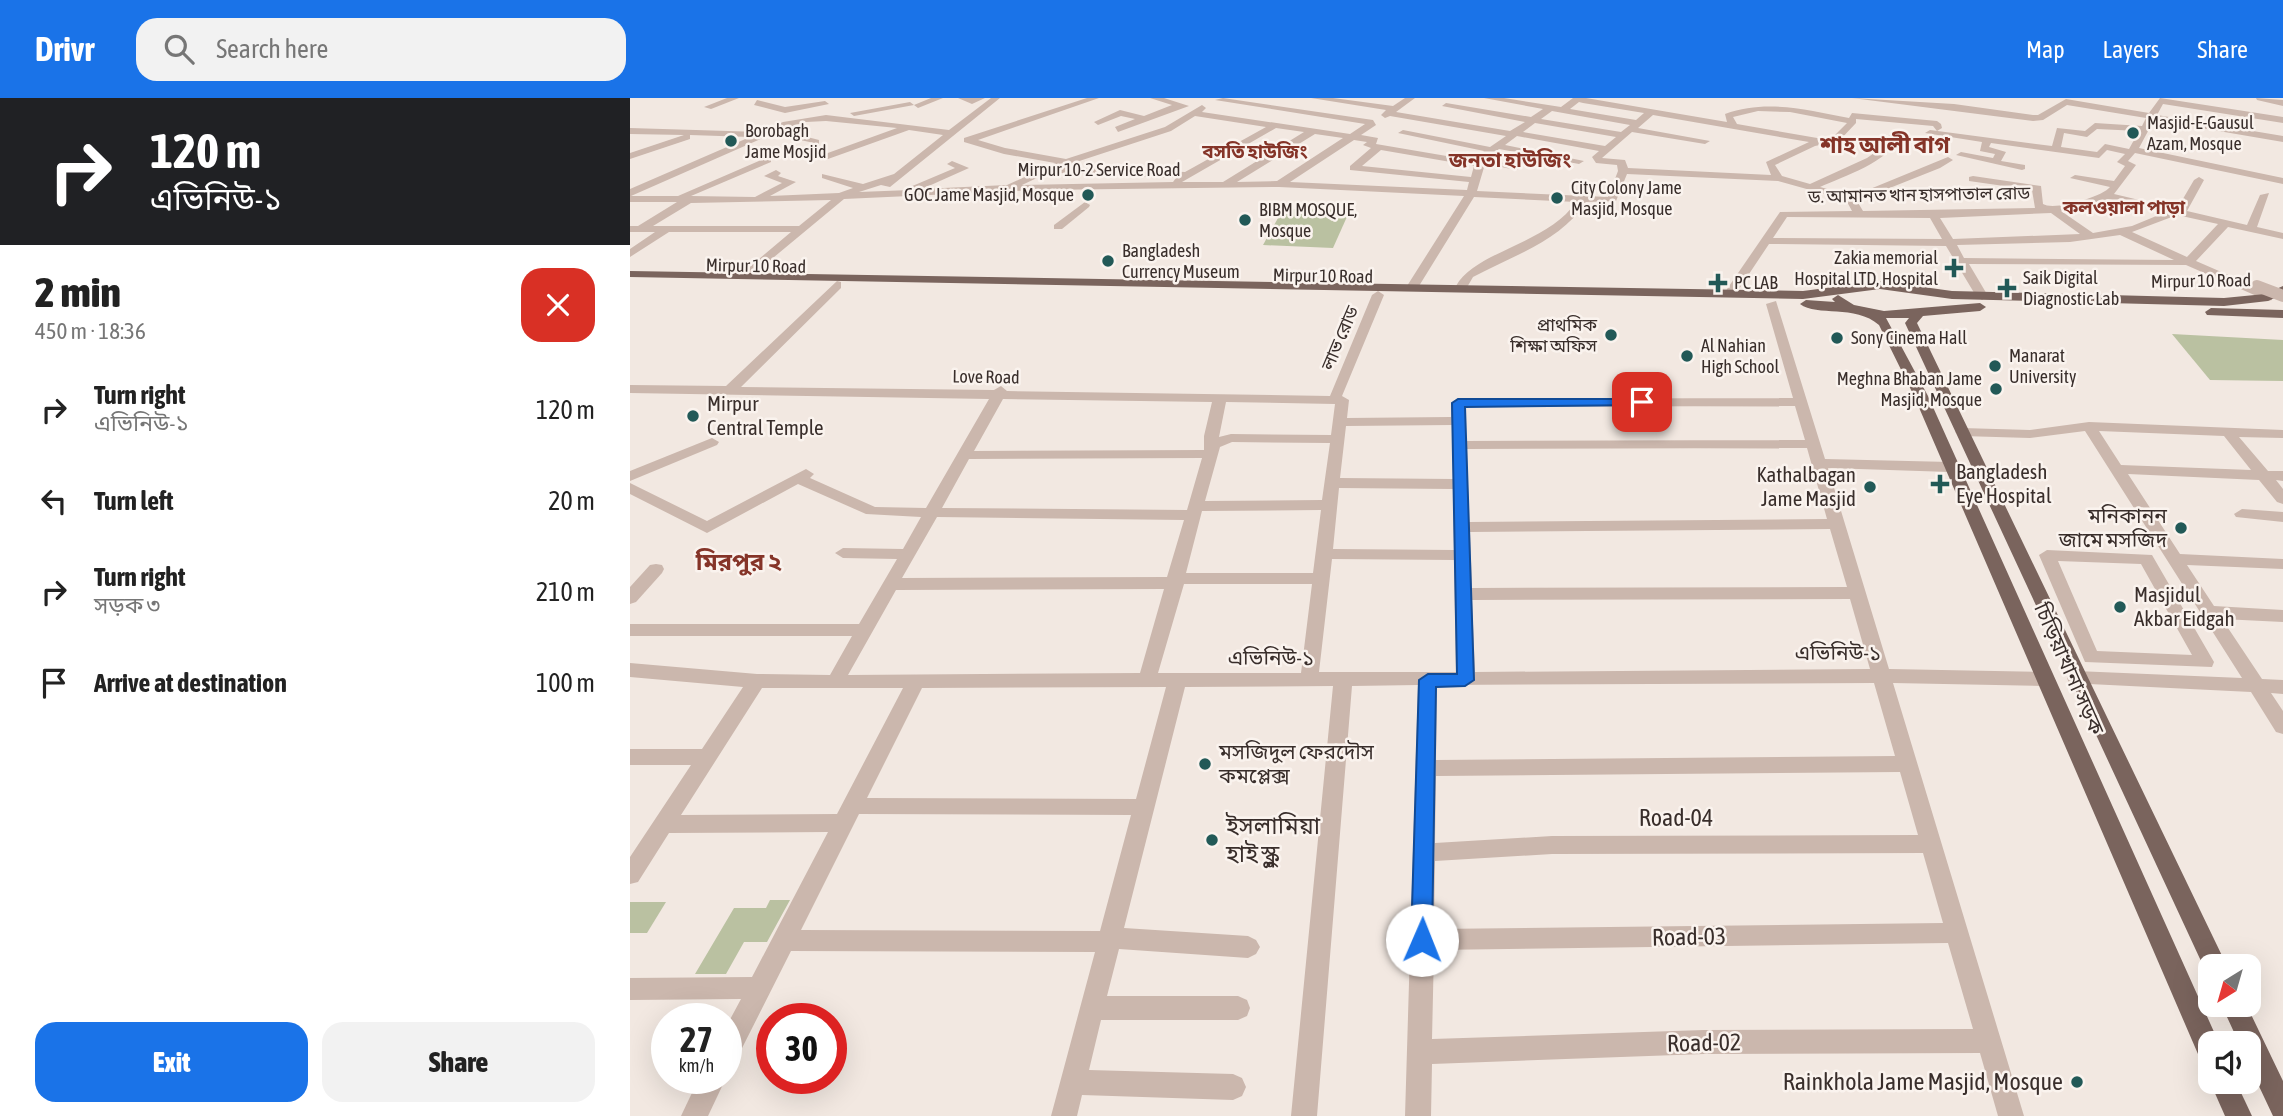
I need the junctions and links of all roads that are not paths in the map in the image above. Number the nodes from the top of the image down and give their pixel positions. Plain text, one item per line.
1 (735, 98) edge
2 (939, 98) edge
3 (962, 98) edge
4 (981, 98) edge
5 (996, 98) edge
6 (1004, 98) edge
7 (1095, 98) edge
8 (1154, 98) edge
9 (1315, 98) edge
10 (1363, 98) edge
11 (1411, 98) edge
12 (1488, 98) edge
13 (2260, 98) edge
14 (838, 99) edge
15 (1222, 99) edge
16 (1586, 99) edge
17 (1860, 99) edge
18 (757, 103) dead end
19 (914, 103) edge
20 (2283, 103) edge
21 (825, 104) junction
22 (1354, 104) junction
23 (1181, 105) junction
24 (1446, 106) dead end
25 (708, 107) dead end
26 (1550, 108) junction
27 (1563, 110) junction
28 (1195, 111) junction
29 (1391, 111) junction
30 (1652, 111) junction
31 (2151, 117) junction
32 (812, 118) junction
33 (1850, 118) junction
34 (827, 119) junction
35 (1144, 119) junction
36 (1531, 120) junction
37 (2283, 120) edge
38 (1098, 122) dead end
39 (1373, 122) junction
40 (1732, 125) junction
41 (1273, 126) junction
42 (907, 128) junction
43 (1118, 129) dead end
44 (1629, 129) junction
45 (2143, 130) junction
46 (630, 131) edge
47 (1313, 131) junction
48 (769, 132) junction
49 (699, 133) junction
50 (1403, 133) dead end
51 (1512, 133) junction
52 (951, 134) junction
53 (1893, 135) dead end
54 (1352, 137) junction
55 (2283, 139) edge
56 (969, 140) junction
57 (1988, 140) junction
58 (1705, 141) dead end
59 (1820, 141) junction
60 (816, 142) dead end
61 (1379, 147) junction
62 (1493, 148) junction
63 (1606, 149) junction
64 (2056, 149) junction
65 (2132, 151) junction
66 (1961, 155) dead end
67 (630, 156) edge
68 (828, 156) dead end
69 (768, 160) dead end
70 (1948, 160) dead end
71 (1126, 161) dead end
72 (1579, 161) dead end
73 (1996, 161) junction
74 (1066, 162) junction
75 (1480, 162) junction
76 (953, 164) dead end
77 (1517, 167) dead end
78 (2022, 167) dead end
79 (1353, 168) junction
80 (1101, 169) junction
81 (873, 170) dead end
82 (1043, 170) junction
83 (1623, 171) junction
84 (776, 173) dead end
85 (1184, 175) junction
86 (825, 176) dead end
87 (894, 177) junction
88 (1778, 178) junction
89 (2075, 178) dead end
90 (1973, 179) dead end
91 (1476, 180) junction
92 (2199, 180) dead end
93 (2283, 181) edge
94 (1279, 184) junction
95 (2118, 185) junction
96 (1223, 186) junction
97 (862, 187) junction
98 (1334, 187) junction
99 (1811, 187) junction
100 (1010, 188) junction
101 (1169, 188) junction
102 (1471, 193) junction
103 (902, 194) junction
104 (882, 195) junction
105 (2265, 195) dead end
106 (2108, 196) junction
107 (842, 197) junction
108 (631, 198) edge
109 (1584, 198) junction
110 (677, 200) junction
111 (689, 200) junction
112 (752, 200) junction
113 (1853, 200) junction
114 (1085, 205) dead end
115 (2049, 211) junction
116 (2178, 212) junction
117 (1859, 214) junction
118 (1933, 215) junction
119 (2225, 223) junction
120 (1058, 227) dead end
121 (635, 229) edge
122 (667, 229) junction
123 (710, 229) junction
124 (803, 229) junction
125 (2250, 229) junction
126 (2122, 232) junction
127 (2283, 236) edge
128 (2091, 237) junction
129 (1767, 241) junction
130 (1951, 244) junction
131 (630, 254) edge
132 (1961, 261) junction
133 (2189, 261) junction
134 (630, 274) edge
135 (746, 275) junction
136 (630, 281) edge
137 (909, 282) junction
138 (837, 285) junction
139 (1413, 286) junction
140 (1462, 286) junction
141 (1900, 286) junction
142 (2257, 286) dead end
143 (1188, 287) junction
144 (1841, 290) junction
145 (2283, 290) edge
146 (1731, 292) junction
147 (1378, 295) junction
148 (1982, 296) junction
149 (2283, 296) edge
150 (2268, 297) junction
151 (1772, 304) junction
152 (1847, 307) junction
153 (1931, 311) junction
154 (1873, 313) junction
155 (2283, 314) edge
156 (630, 382) edge
157 (733, 388) junction
158 (630, 389) edge
159 (1000, 393) junction
160 (1220, 398) junction
161 (1335, 398) junction
162 (1800, 402) junction
163 (1459, 421) junction
164 (1340, 422) junction
165 (2089, 426) junction
166 (1962, 432) junction
167 (2228, 432) junction
168 (2283, 434) edge
169 (1338, 439) junction
170 (712, 442) dead end
171 (1459, 444) junction
172 (1812, 444) junction
173 (1212, 449) junction
174 (964, 455) junction
175 (1818, 463) junction
176 (1951, 467) junction
177 (2117, 469) junction
178 (2263, 475) junction
179 (630, 476) edge
180 (2283, 476) edge
181 (1332, 483) junction
182 (1460, 484) junction
183 (630, 488) edge
184 (2283, 499) edge
185 (1330, 505) junction
186 (1196, 511) junction
187 (931, 514) junction
188 (2242, 514) dead end
189 (2283, 517) edge
190 (1836, 524) junction
191 (1462, 527) junction
192 (842, 553) dead end
193 (908, 554) junction
194 (1324, 554) junction
195 (1462, 555) junction
196 (2146, 559) joint
197 (2175, 559) junction
198 (2283, 564) edge
199 (656, 569) dead end
200 (1321, 579) junction
201 (1177, 580) junction
202 (891, 584) junction
203 (1856, 593) junction
204 (1463, 594) junction
205 (630, 598) edge
206 (2209, 612) junction
207 (2283, 616) edge
208 (630, 629) edge
209 (865, 630) junction
210 (630, 670) edge
211 (1879, 676) junction
212 (2076, 678) junction
213 (1428, 680) junction
214 (1465, 680) junction
215 (2044, 680) junction
216 (757, 681) junction
217 (1147, 681) junction
218 (1177, 681) junction
219 (1309, 681) junction
220 (1343, 681) junction
221 (835, 682) junction
222 (916, 682) junction
223 (2257, 686) junction
224 (2283, 687) edge
225 (2283, 727) edge
226 (630, 757) edge
227 (708, 757) junction
228 (1906, 764) junction
229 (1426, 768) junction
230 (1144, 807) junction
231 (848, 814) junction
232 (664, 824) junction
233 (1930, 844) junction
234 (1424, 853) junction
235 (634, 865) edge
236 (1956, 933) junction
237 (784, 940) junction
238 (1110, 940) junction
239 (1422, 940) junction
240 (1248, 947) dead end
241 (2209, 954) edge
242 (759, 988) junction
243 (630, 989) edge
244 (1092, 1008) junction
245 (1238, 1009) dead end
246 (2239, 1017) edge
247 (742, 1021) edge
248 (2201, 1031) edge
249 (1989, 1041) junction
250 (1419, 1052) junction
251 (1073, 1082) junction
252 (1233, 1087) dead end
253 (705, 1094) edge
254 (2229, 1094) edge
255 (2283, 1110) edge
256 (694, 1116) edge
257 (1064, 1116) edge
258 (1304, 1116) edge
259 (1418, 1116) edge
260 (2011, 1116) edge
261 (2239, 1116) edge

1 - 25 street
2 - 19 street
3 - 4 street
5 - 52 street
6 - 52 street
7 - 56 street
8 - 23 street
9 - 22 street
10 - 22 street
11 - 29 street
12 - 26 street
13 - 20 street
14 - 21 street
15 - 28 street
15 - 39 street
16 - 27 street
16 - 30 street
17 - 31 street
17 - 33 street
18 - 21 street
19 - 34 street
21 - 32 street
22 - 29 street
23 - 28 street
23 - 35 street
24 - 36 street
26 - 27 street
26 - 36 street
27 - 44 street
28 - 41 street
28 - 74 street
29 - 39 street
29 - 51 street
30 - 40 street
30 - 44 street
31 - 37 street
31 - 45 street
31 - 55 street
32 - 34 street
32 - 48 street
33 - 40 street
33 - 57 street
33 - 59 street
34 - 42 street
35 - 38 street
35 - 43 street
36 - 44 street
36 - 51 street
39 - 54 street
40 - 59 street
41 - 47 street
41 - 85 street
42 - 52 street
42 - 68 street
44 - 58 street
44 - 63 street
45 - 64 street
45 - 65 street
46 - 49 street
47 - 54 street
47 - 96 street
48 - 49 street
48 - 60 street
48 - 108 street
49 - 67 street
50 - 62 street
51 - 62 street
51 - 63 street
52 - 56 street
52 - 87 street
52 - 104 street
53 - 99 street
54 - 61 street
54 - 94 street
56 - 74 street
57 - 64 street
57 - 73 street
59 - 88 street
61 - 75 street
61 - 79 street
62 - 72 street
62 - 75 street
63 - 83 street
64 - 65 street
65 - 93 street
65 - 95 street
66 - 73 street
69 - 110 street
70 - 113 street
71 - 80 street
73 - 78 street
74 - 82 street
75 - 77 street
75 - 91 street
76 - 103 street
79 - 91 street
79 - 98 street
80 - 82 street
80 - 85 street
81 - 87 street
82 - 100 street
83 - 88 street
83 - 109 street, Mirpur 10-2 Service Road
84 - 112 street
85 - 101 street
86 - 97 street
87 - 97 street
87 - 104 street
88 - 99 street
89 - 95 street
90 - 115 street
91 - 102 street
92 - 116 street
94 - 96 street, Mirpur 10-2 Service Road
94 - 98 street, Mirpur 10-2 Service Road
95 - 106 street
96 - 101 street, Mirpur 10-2 Service Road
97 - 107 street
98 - 102 street, Mirpur 10-2 Service Road
99 - 113 street
100 - 101 street, Mirpur 10-2 Service Road
100 - 103 street, Mirpur 10-2 Service Road
102 - 109 street, Mirpur 10-2 Service Road
102 - 139 street
103 - 104 street, Mirpur 10-2 Service Road
104 - 107 street, Mirpur 10-2 Service Road
105 - 125 street
106 - 115 street, ড. আমানত খান হাসপাতাল রোড
106 - 116 street
107 - 112 street, Mirpur 10-2 Service Road
107 - 124 street
108 - 110 street, Mirpur 10-2 Service Road
109 - 140 street
110 - 111 street, Mirpur 10-2 Service Road
111 - 112 street, Mirpur 10-2 Service Road
111 - 121 street
112 - 123 street
113 - 117 street
114 - 120 street
115 - 118 street, ড. আমানত খান হাসপাতাল রোড
115 - 128 street
116 - 119 street
116 - 126 street
117 - 118 street, ড. আমানত খান হাসপাতাল রোড
117 - 129 street, ড. আমানত খান হাসপাতাল রোড
118 - 130 street
119 - 125 street
119 - 133 street
121 - 122 street
122 - 123 street
122 - 131 street
123 - 124 street
124 - 135 street
125 - 127 street
126 - 128 street
126 - 133 street
128 - 130 street
129 - 130 street
129 - 146 street, ড. আমানত খান হাসপাতাল রোড
130 - 132 street
132 - 133 street
132 - 148 street
133 - 150 street
134 - 135 main road, Mirpur 10 Road
135 - 137 main road, Mirpur 10 Road
136 - 138 main road, Mirpur 10 Road
137 - 138 main road, Mirpur 10 Road
137 - 143 main road, Mirpur 10 Road
138 - 157 street
139 - 140 main road, Mirpur 10 Road
139 - 143 main road, Mirpur 10 Road
140 - 146 main road, Mirpur 10 Road
141 - 144 main road, Mirpur 10 Road
141 - 148 main road, Mirpur 10 Road
141 - 153 main road
142 - 149 street, bridge
143 - 147 main road, Mirpur 10 Road
144 - 146 main road, Mirpur 10 Road
144 - 152 main road
145 - 150 main road, Mirpur 10 Road
147 - 151 main road, Mirpur 10 Road
147 - 161 street, লাভ রোড
148 - 150 main road, Mirpur 10 Road
151 - 152 main road, Mirpur 10 Road
151 - 162 street
152 - 154 main road, Mirpur 10 Road
153 - 154 main road, Mirpur 10 Road
153 - 155 main road, Mirpur 10 Road
153 - 166 main road, চিড়িয়াখানা সড়ক
154 - 176 main road, চিড়িয়াখানা সড়ক
156 - 157 street, Love Road
157 - 158 street, Love Road
157 - 159 street, Love Road
159 - 160 street, Love Road
159 - 161 street, Love Road
159 - 174 street
160 - 161 street, Love Road
160 - 173 street
161 - 164 street, লাভ রোড
162 - 163 street
162 - 172 street
163 - 164 street
163 - 171 street
164 - 169 street, লাভ রোড
165 - 166 street
165 - 167 street
165 - 177 street
166 - 212 main road, চিড়িয়াখানা সড়ক
167 - 168 street
167 - 178 street
169 - 173 street
169 - 181 street, লাভ রোড
170 - 179 street
171 - 172 street
171 - 182 street
172 - 175 street
173 - 174 street
173 - 186 street
174 - 187 street
175 - 176 street
175 - 190 street
176 - 215 main road, চিড়িয়াখানা সড়ক
177 - 178 street
177 - 197 street
178 - 180 street
178 - 184 street
181 - 182 street
181 - 185 street, লাভ রোড
182 - 191 street
183 - 187 street
185 - 186 street
185 - 194 street, লাভ রোড
186 - 187 street
186 - 201 street
187 - 193 street
188 - 189 street
190 - 191 street
190 - 203 street
191 - 195 street
192 - 193 street
193 - 202 street
194 - 195 street
194 - 200 street, লাভ রোড
195 - 204 street
196 - 196 street
197 - 198 street
197 - 206 street
199 - 205 street
200 - 201 street
200 - 219 street, লাভ রোড
201 - 202 street
201 - 217 street
202 - 209 street
203 - 204 street
203 - 211 street
204 - 214 street
206 - 207 street
206 - 223 street
208 - 209 street
209 - 221 street
210 - 216 street, এভিনিউ-১
211 - 214 street, এভিনিউ-১
211 - 215 street, এভিনিউ-১
211 - 228 street
212 - 215 main road
212 - 223 street
212 - 241 main road, চিড়িয়াখানা সড়ক
213 - 214 street, এভিনিউ-১
213 - 220 street, এভিনিউ-১
213 - 229 street
215 - 248 main road, চিড়িয়াখানা সড়ক
216 - 221 street, এভিনিউ-১
216 - 227 street
217 - 218 street, এভিনিউ-১
217 - 222 street, এভিনিউ-১
218 - 219 street, এভিনিউ-১
218 - 230 street
219 - 220 street, এভিনিউ-১
220 - 258 street
221 - 222 street, এভিনিউ-১
222 - 231 street
223 - 224 street
223 - 225 street
226 - 227 street
227 - 232 street
228 - 229 street
228 - 233 street
229 - 234 street
230 - 231 street
230 - 238 street
231 - 232 street
231 - 237 street
232 - 235 street
233 - 234 street, Road-04
233 - 236 street
234 - 239 street
236 - 239 street, Road-03
236 - 249 street
237 - 238 street
237 - 242 street
238 - 240 street
238 - 244 street
239 - 250 street
242 - 243 street
242 - 247 street
244 - 245 street
244 - 251 street
246 - 255 main road
249 - 250 street, Road-02
249 - 260 street
250 - 259 street
251 - 252 street
251 - 257 street
253 - 256 street
254 - 261 main road

